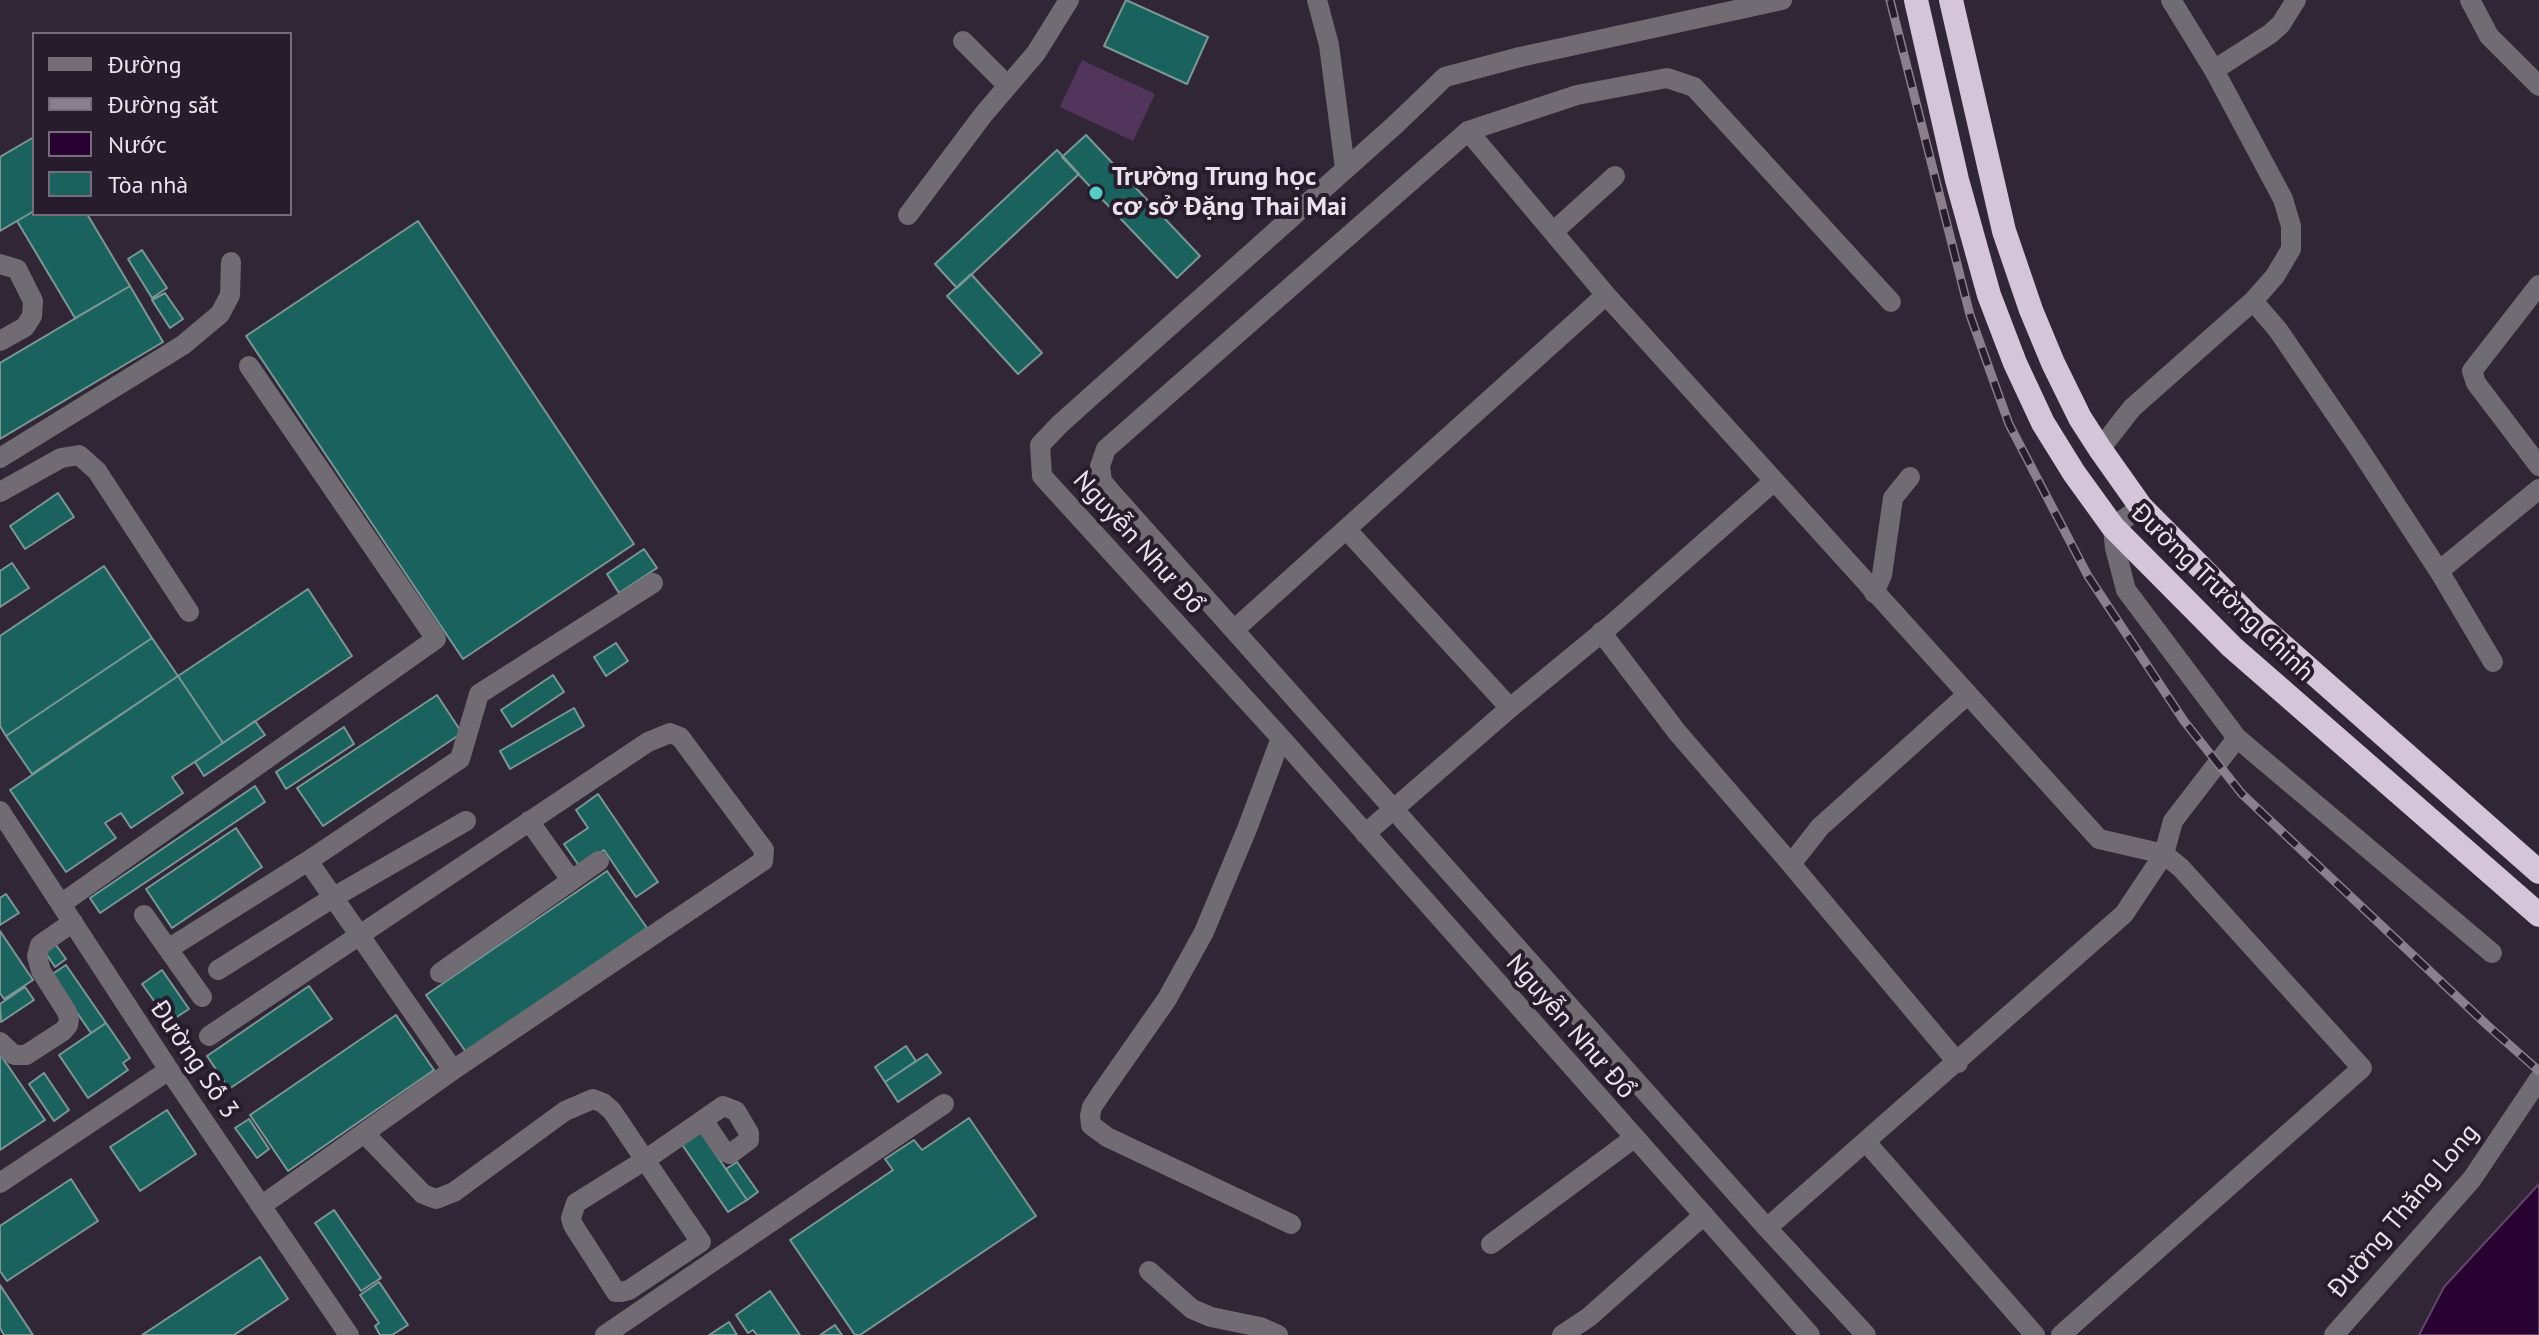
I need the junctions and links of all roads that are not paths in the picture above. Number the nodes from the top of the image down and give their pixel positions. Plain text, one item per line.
1 (1069, 0) edge
2 (1317, 0) edge
3 (1782, 0) edge
4 (1916, 0) edge
5 (1951, 0) edge
6 (2171, 0) edge
7 (2296, 0) edge
8 (2470, 0) edge
9 (963, 41) dead end
10 (2214, 70) junction
11 (1008, 86) junction
12 (2539, 86) edge
13 (1468, 131) junction
14 (1345, 168) junction
15 (1615, 176) dead end
16 (908, 215) dead end
17 (1553, 232) junction
18 (231, 262) dead end
19 (0, 264) edge
20 (2539, 285) edge
21 (1606, 295) junction
22 (2253, 301) junction
23 (1891, 302) dead end
24 (0, 341) edge
25 (249, 366) dead end
26 (2100, 449) junction
27 (0, 458) edge
28 (2539, 466) edge
29 (1910, 477) dead end
30 (1773, 482) junction
31 (2539, 489) edge
32 (0, 492) edge
33 (2141, 507) junction
34 (2113, 527) junction
35 (1346, 529) junction
36 (2439, 571) junction
37 (653, 583) dead end
38 (1874, 593) junction
39 (189, 612) dead end
40 (1234, 630) junction
41 (1601, 632) junction
42 (2493, 662) dead end
43 (1968, 694) junction
44 (1510, 708) junction
45 (1281, 738) junction
46 (2237, 738) junction
47 (1394, 809) junction
48 (0, 811) edge
49 (466, 821) dead end
50 (529, 821) junction
51 (1365, 834) junction
52 (2164, 854) junction
53 (308, 861) junction
54 (599, 861) dead end
55 (1791, 864) junction
56 (2539, 872) edge
57 (571, 880) junction
58 (334, 897) junction
59 (61, 904) junction
60 (144, 915) dead end
61 (2539, 915) edge
62 (73, 922) junction
63 (360, 934) junction
64 (168, 949) junction
65 (2492, 953) dead end
66 (218, 970) dead end
67 (440, 973) dead end
68 (202, 997) dead end
69 (209, 1036) dead end
70 (0, 1042) edge
71 (1958, 1063) junction
72 (169, 1070) junction
73 (453, 1070) junction
74 (2539, 1079) edge
75 (944, 1104) dead end
76 (703, 1120) dead end
77 (364, 1133) junction
78 (1634, 1138) junction
79 (1866, 1142) junction
80 (645, 1160) junction
81 (0, 1183) edge
82 (261, 1206) junction
83 (1704, 1215) junction
84 (1291, 1224) dead end
85 (1767, 1228) junction
86 (1491, 1244) dead end
87 (1149, 1271) dead end
88 (349, 1335) edge
89 (605, 1335) edge
90 (1278, 1335) edge
91 (1562, 1335) edge
92 (1810, 1335) edge
93 (1866, 1335) edge
94 (2035, 1335) edge
95 (2061, 1335) edge
96 (2334, 1335) edge

1 - 11 street
2 - 14 street
3 - 14 street, Nguyễn Như Đổ
4 - 34 highway, Đường Trường Chinh
5 - 26 highway, Đường Trường Chinh
6 - 10 street
7 - 10 street
8 - 12 street
9 - 11 street
10 - 22 street
11 - 16 street
13 - 17 street
13 - 23 street
13 - 40 street
14 - 45 street, Nguyễn Như Đổ
15 - 17 street
17 - 21 street
18 - 27 street
19 - 24 street
20 - 28 street
21 - 30 street
21 - 35 street
22 - 26 street
22 - 36 street
25 - 59 street
26 - 33 highway, Đường Trường Chinh
29 - 38 street
30 - 38 street
30 - 41 street
31 - 36 street
32 - 39 street
33 - 34 street
33 - 56 highway, Đường Trường Chinh
34 - 46 street
34 - 61 highway, Đường Trường Chinh
35 - 40 street
35 - 44 street
36 - 42 street
37 - 53 street
38 - 43 street
40 - 47 street
41 - 44 street
41 - 55 street
43 - 52 street
43 - 55 street
44 - 47 street
45 - 51 street, Nguyễn Như Đổ
45 - 84 street
46 - 52 street
46 - 65 street
47 - 51 street
47 - 85 street
48 - 59 street, Đường Số 3
49 - 58 street
50 - 57 street
50 - 63 street
50 - 73 street
51 - 78 street, Nguyễn Như Đổ
52 - 71 street
52 - 95 street
53 - 58 street
53 - 64 street
54 - 57 street
55 - 71 street
57 - 67 street
58 - 63 street
58 - 66 street
59 - 62 street, Đường Số 3
60 - 64 street
62 - 70 street
62 - 72 street, Đường Số 3
63 - 69 street
63 - 73 street
64 - 68 street
71 - 79 street
72 - 81 street
72 - 82 street, Đường Số 3
73 - 77 street
74 - 96 street, Đường Thăng Long
75 - 89 street
76 - 80 street
77 - 80 street
77 - 82 street
78 - 83 street, Nguyễn Như Đổ
78 - 86 street
79 - 85 street
79 - 94 street
80 - 80 street
82 - 88 street, Đường Số 3
83 - 91 street
83 - 92 street, Nguyễn Như Đổ
85 - 93 street
87 - 90 street

